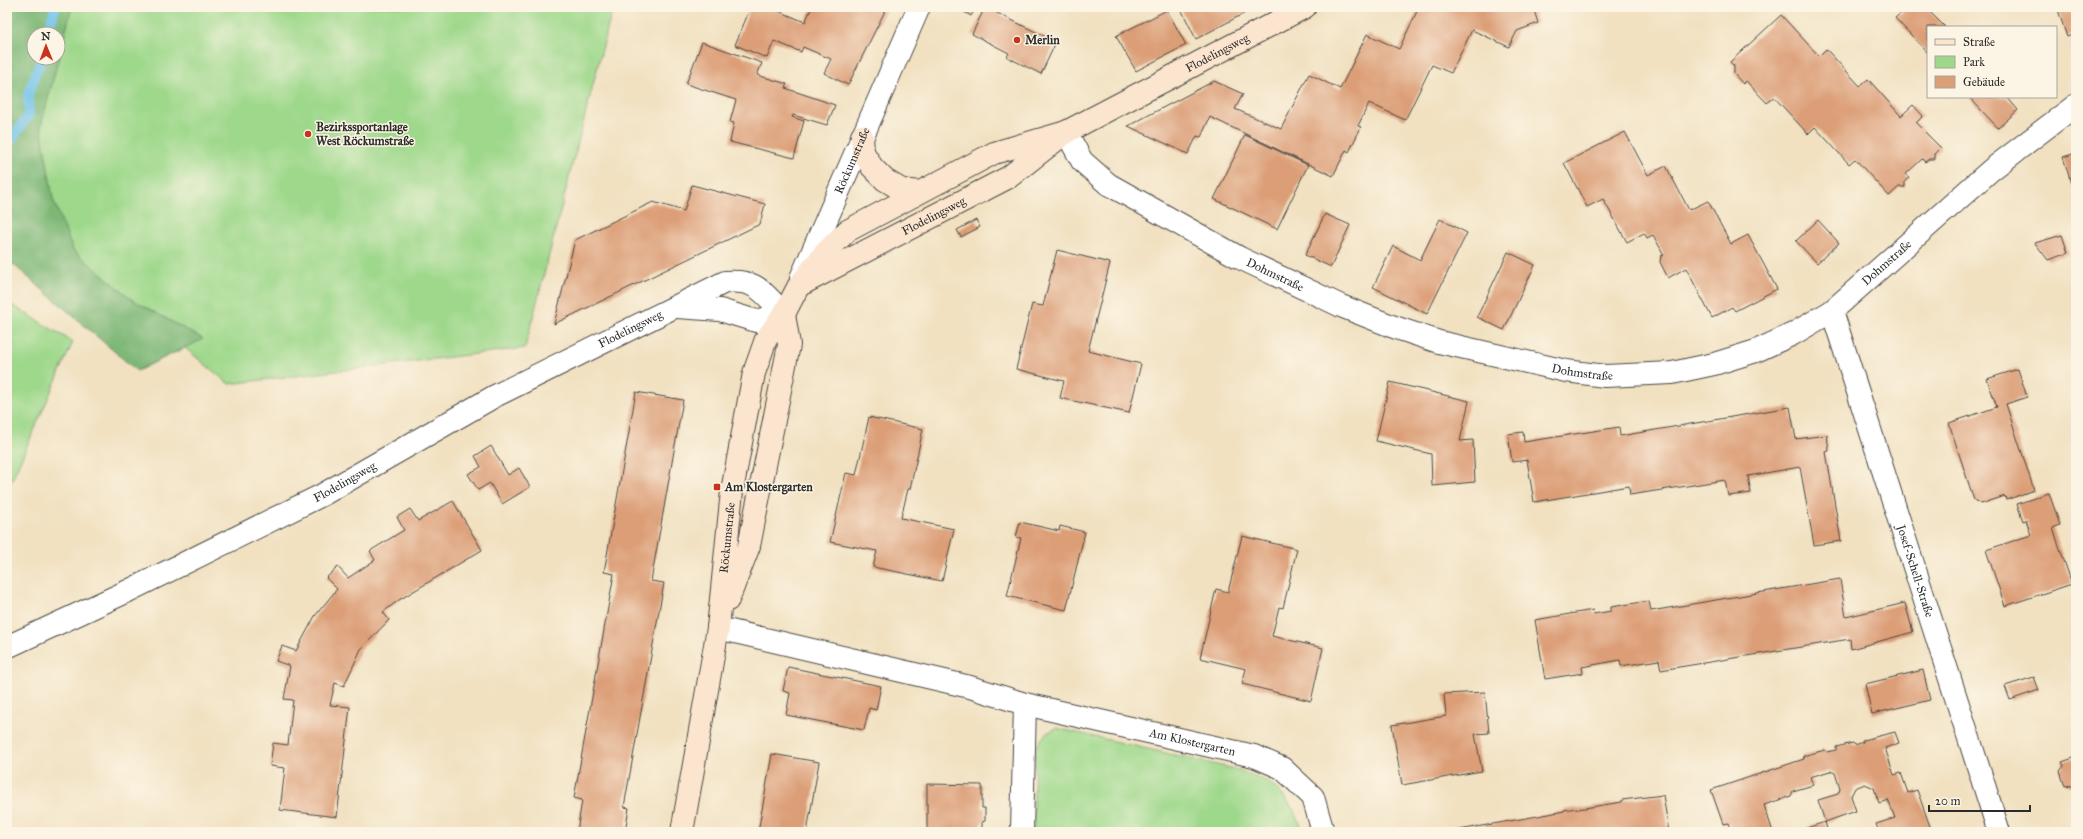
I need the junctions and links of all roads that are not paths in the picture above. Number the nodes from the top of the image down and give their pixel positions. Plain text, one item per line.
1 (918, 7) edge
2 (1305, 7) edge
3 (2076, 105) edge
4 (1066, 132) junction
5 (862, 136) junction
6 (920, 192) junction
7 (798, 286) junction
8 (677, 307) junction
9 (1832, 311) junction
10 (784, 314) junction
11 (718, 628) junction
12 (7, 647) edge
13 (1025, 704) junction
14 (682, 832) edge
15 (1022, 832) edge
16 (1323, 832) edge
17 (1999, 832) edge

1 - 5 street, Röckumstraße
2 - 4 street, Flodelingsweg
3 - 9 street, Dohmstraße
4 - 6 street, Flodelingsweg
4 - 7 street, Flodelingsweg
4 - 9 street, Dohmstraße
5 - 6 street
5 - 7 street, Röckumstraße
6 - 7 street, Flodelingsweg
7 - 10 street, Röckumstraße
8 - 10 street, Flodelingsweg
8 - 10 street, Flodelingsweg
8 - 12 street, Flodelingsweg
9 - 17 street, Josef-Schell-Straße
10 - 11 street, Röckumstraße
11 - 13 street, Am Klostergarten
11 - 14 street, Röckumstraße
13 - 15 street
13 - 16 street, Am Klostergarten

